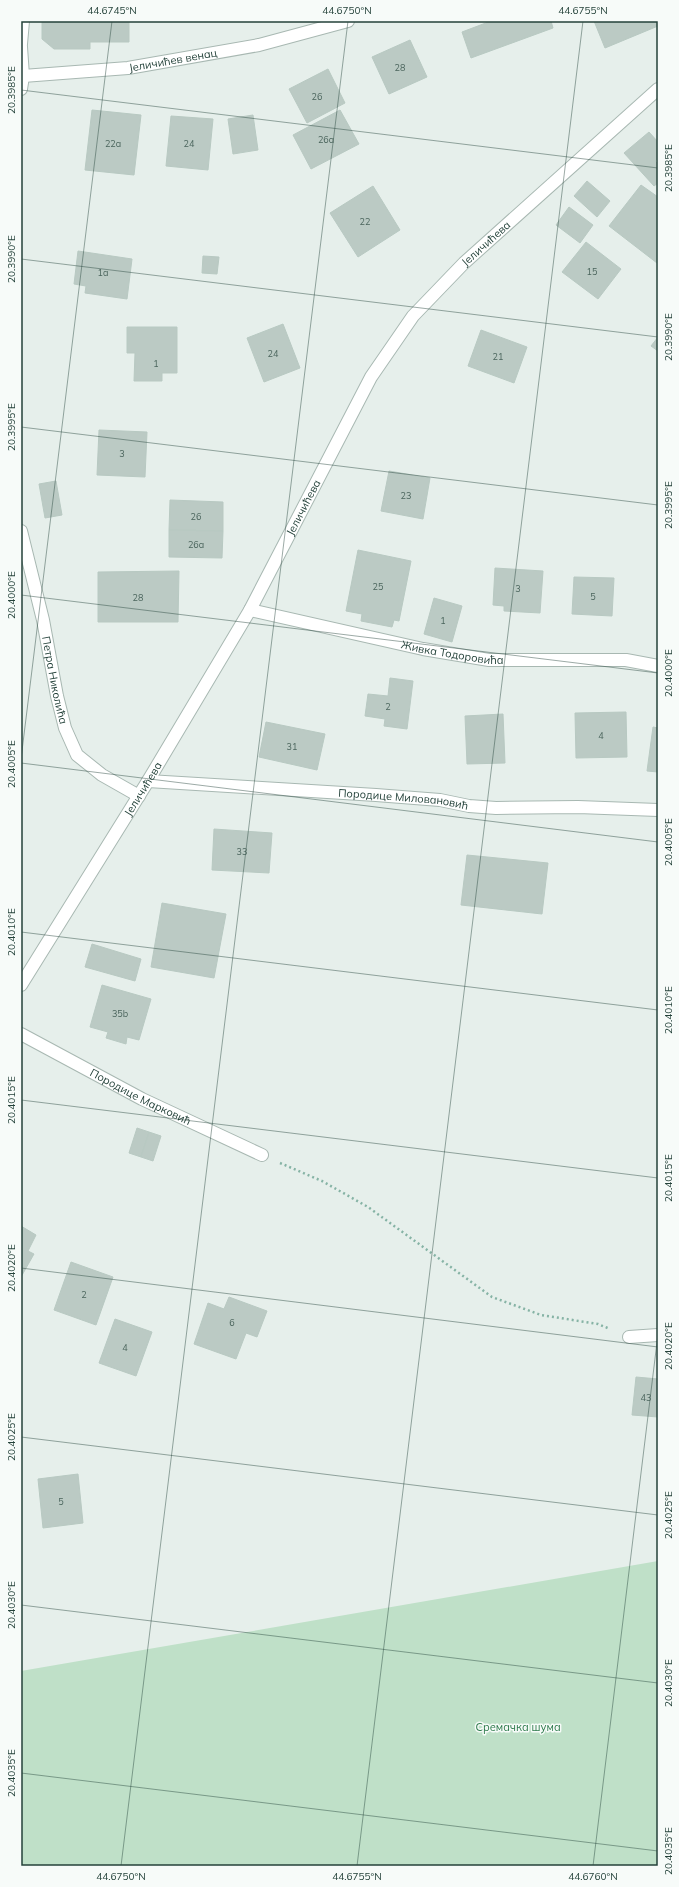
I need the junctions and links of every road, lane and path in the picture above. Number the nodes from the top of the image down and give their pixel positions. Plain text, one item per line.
1 (23, 21) edge
2 (348, 21) edge
3 (21, 46) edge
4 (22, 75) edge
5 (21, 89) edge
6 (658, 89) edge
7 (21, 531) edge
8 (250, 610) junction
9 (658, 666) edge
10 (148, 781) junction
11 (139, 796) junction
12 (658, 810) edge
13 (21, 985) edge
14 (21, 1034) edge
15 (262, 1156) joint
16 (658, 1336) edge
17 (629, 1337) joint

1 - 3 street
2 - 4 street, Јеличићев венац
3 - 4 street
4 - 5 street
6 - 8 street, Јеличићева
7 - 11 street, Петра Николића
8 - 9 street, Живка Тодоровића
8 - 10 street, Јеличићева
10 - 11 street, Јеличићева
10 - 12 street, Породице Миловановић
11 - 13 street, Јеличићева
14 - 15 street, Породице Марковић
15 - 17 path
16 - 17 street

